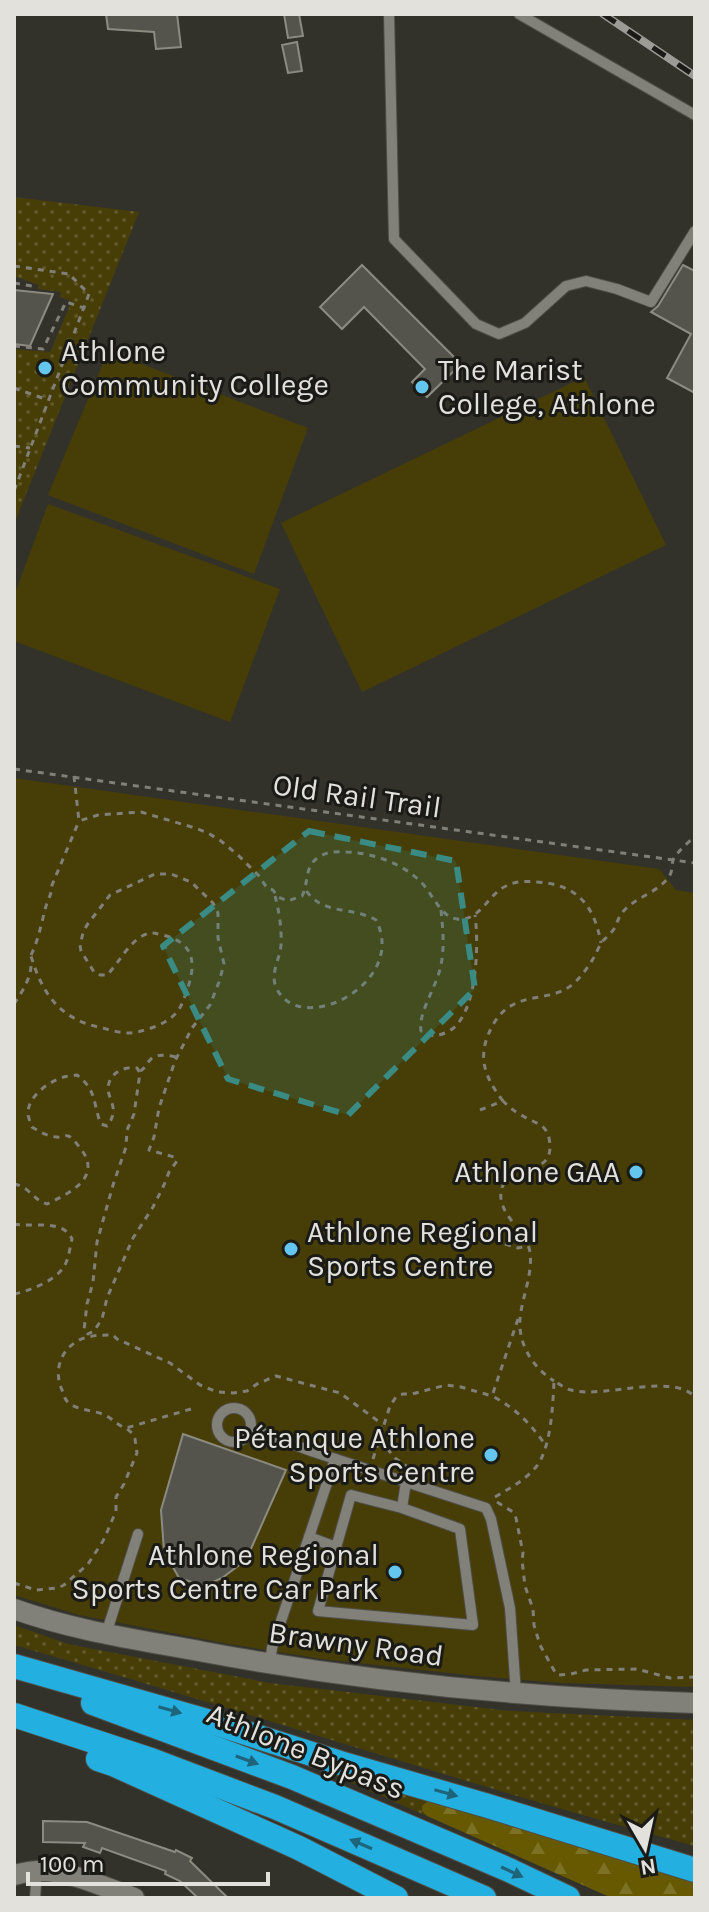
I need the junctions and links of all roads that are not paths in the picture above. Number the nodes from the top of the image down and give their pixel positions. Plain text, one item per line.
1 (389, 14) edge
2 (519, 14) edge
3 (695, 115) edge
4 (695, 231) edge
5 (252, 1429) dead end
6 (335, 1459) junction
7 (406, 1482) junction
8 (402, 1508) junction
9 (138, 1534) dead end
10 (309, 1537) junction
11 (336, 1547) junction
12 (14, 1609) edge
13 (106, 1634) junction
14 (270, 1663) junction
15 (14, 1666) edge
16 (14, 1681) edge
17 (516, 1693) junction
18 (695, 1703) edge
19 (14, 1715) edge
20 (14, 1732) edge
21 (695, 1870) edge
22 (37, 1871) junction
23 (14, 1875) edge
24 (35, 1898) edge
25 (134, 1898) edge
26 (396, 1898) edge
27 (484, 1898) edge
28 (568, 1898) edge

1 - 4 lane
2 - 3 lane
5 - 6 lane
6 - 7 lane
6 - 10 lane
7 - 8 lane
7 - 17 lane
8 - 11 lane
8 - 11 lane
9 - 13 lane
10 - 11 lane
10 - 14 lane
12 - 13 street, Brawny Road
13 - 14 street, Brawny Road
14 - 17 street, Brawny Road
15 -> 21 highway
16 -> 28 highway, Athlone Bypass
17 - 18 street, Brawny Road
27 -> 19 highway
20 - 26 highway
22 - 23 street
22 - 24 lane
22 - 25 street

